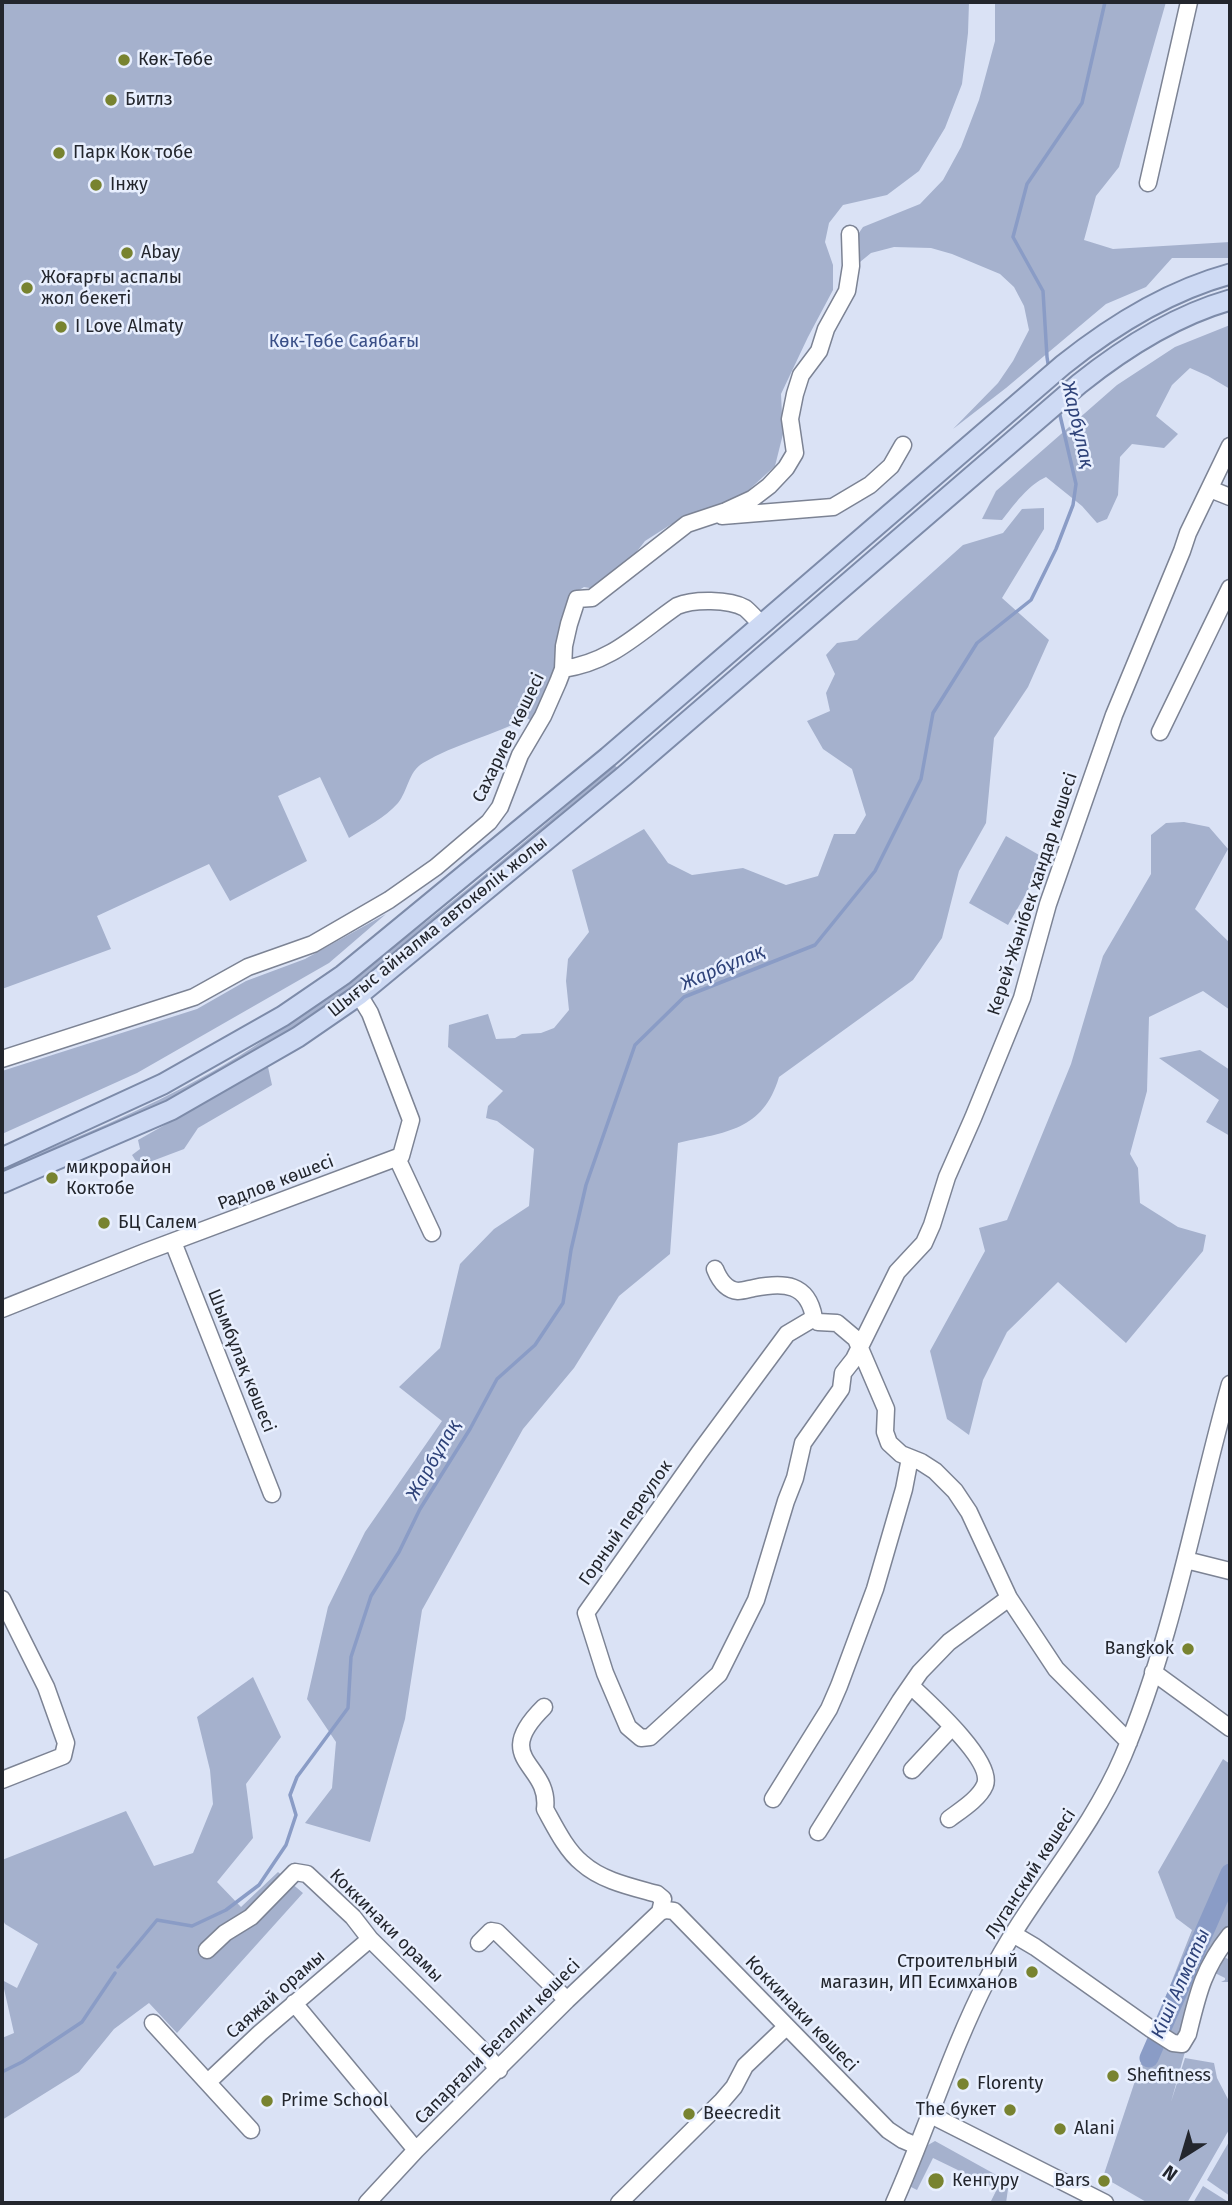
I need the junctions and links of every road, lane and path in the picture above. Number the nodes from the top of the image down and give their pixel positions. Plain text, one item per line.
1 (1189, 2) edge
2 (1148, 183) dead end
3 (850, 234) dead end
4 (1230, 274) edge
5 (1230, 300) edge
6 (903, 445) dead end
7 (1230, 446) edge
8 (1210, 488) junction
9 (1230, 497) edge
10 (713, 516) junction
11 (1230, 588) edge
12 (761, 625) junction
13 (563, 669) junction
14 (1160, 732) dead end
15 (359, 995) junction
16 (2, 1059) edge
17 (2, 1158) edge
18 (397, 1158) junction
19 (2, 1183) edge
20 (432, 1233) dead end
21 (173, 1242) junction
22 (715, 1269) dead end
23 (2, 1309) edge
24 (814, 1318) junction
25 (860, 1346) junction
26 (1229, 1392) edge
27 (910, 1458) junction
28 (272, 1494) dead end
29 (1186, 1560) junction
30 (1230, 1571) edge
31 (1009, 1598) junction
32 (2, 1599) edge
33 (1153, 1672) junction
34 (911, 1686) junction
35 (544, 1707) dead end
36 (952, 1727) junction
37 (1230, 1728) edge
38 (1129, 1742) junction
39 (912, 1770) dead end
40 (2, 1780) edge
41 (772, 1799) dead end
42 (949, 1819) dead end
43 (818, 1832) dead end
44 (660, 1912) junction
45 (1013, 1934) junction
46 (1230, 1935) edge
47 (370, 1939) junction
48 (480, 1943) dead end
49 (207, 1950) dead end
50 (567, 2000) junction
51 (294, 2003) junction
52 (153, 2023) dead end
53 (786, 2027) junction
54 (499, 2070) junction
55 (208, 2082) junction
56 (931, 2115) junction
57 (251, 2130) dead end
58 (917, 2146) junction
59 (416, 2150) junction
60 (1065, 2184) junction
61 (375, 2201) edge
62 (619, 2203) edge
63 (894, 2203) edge
64 (1096, 2203) edge
65 (1105, 2203) edge

1 - 2 street
3 - 10 street, Сахариев көшесі
4 - 12 main road
5 - 15 main road, Шығыс айналма автокөлік жолы
6 - 10 street
7 - 8 street, Керей-Жәнібек хандар көшесі
8 - 9 street
8 - 25 street, Керей-Жәнібек хандар көшесі
10 - 13 street, Сахариев көшесі
11 - 14 street
12 - 13 street
12 - 17 main road
13 - 16 street, Сахариев көшесі
15 - 18 street
15 - 19 main road, Шығыс айналма автокөлік жолы
18 - 20 street
18 - 21 street, Радлов көшесі
21 - 23 street, Радлов көшесі
21 - 28 street, Шымбұлақ көшесі
22 - 24 street
24 - 25 street
24 - 25 street, Горный переулок
25 - 27 street
26 - 29 street, Луганский көшесі
27 - 31 street
27 - 41 street
29 - 30 street
29 - 33 street, Луганский көшесі
31 - 34 street
31 - 38 street
32 - 40 street
33 - 37 street
33 - 38 street, Луганский көшесі
34 - 36 street
34 - 43 street
35 - 44 street
36 - 39 street
36 - 42 street
38 - 45 street, Луганский көшесі
44 - 50 street, Сапарғали Бегалин көшесі
44 - 53 street, Коккинаки көшесі
45 - 46 street
45 - 56 street, Луганский көшесі
47 - 49 street, Коккинаки орамы
47 - 51 street, Саяжай орамы
47 - 54 street, Коккинаки орамы
48 - 50 street
50 - 54 street, Сапарғали Бегалин көшесі
51 - 55 street, Саяжай орамы
51 - 59 street
52 - 55 street
53 - 58 street, Коккинаки көшесі
53 - 62 street
54 - 59 street, Сапарғали Бегалин көшесі
55 - 57 street
56 - 58 street, Луганский көшесі
56 - 60 street
58 - 63 street, Луганский көшесі
59 - 61 street, Сапарғали Бегалин көшесі
60 - 64 street
60 - 65 street

